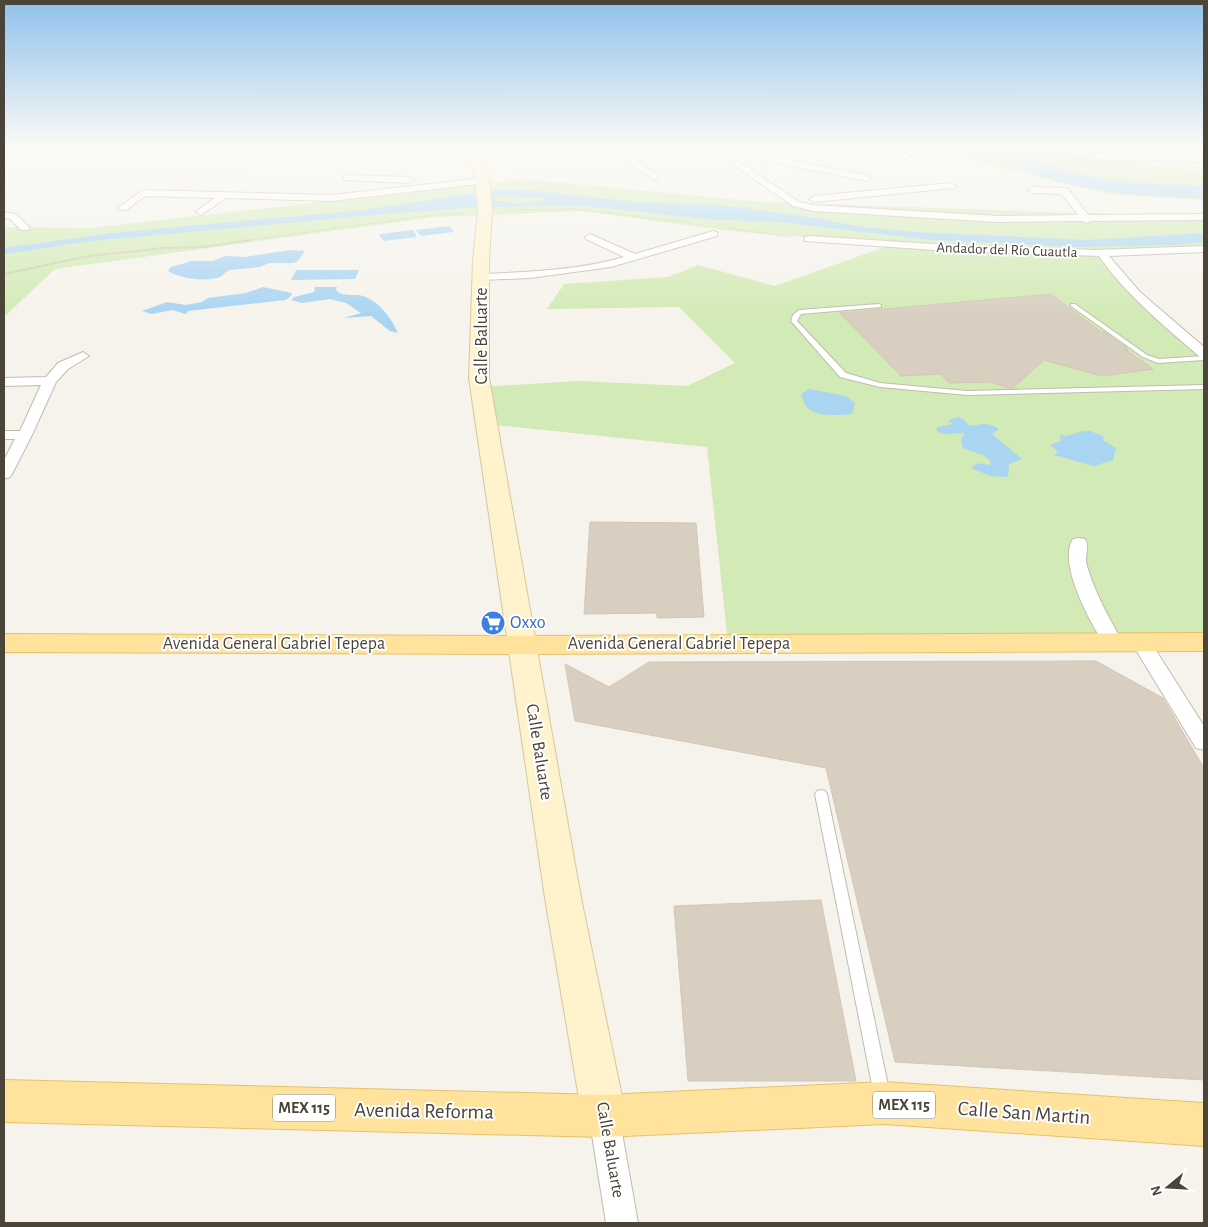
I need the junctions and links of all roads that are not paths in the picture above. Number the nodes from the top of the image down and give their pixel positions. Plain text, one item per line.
1 (130, 203) edge
2 (213, 203) edge
3 (484, 203) edge
4 (803, 203) edge
5 (1074, 203) edge
6 (797, 204) joint
7 (123, 208) dead end
8 (201, 212) dead end
9 (1198, 214) edge
10 (7, 215) edge
11 (1087, 220) junction
12 (25, 228) dead end
13 (713, 234) dead end
14 (590, 237) dead end
15 (809, 239) road end
16 (1204, 249) edge
17 (1102, 253) junction
18 (633, 257) junction
19 (482, 277) junction
20 (1073, 305) dead end
21 (879, 306) dead end
22 (1204, 353) edge
23 (83, 356) dead end
24 (1204, 358) edge
25 (50, 381) junction
26 (4, 382) edge
27 (1204, 386) edge
28 (4, 435) edge
29 (25, 435) junction
30 (4, 474) edge
31 (1079, 544) dead end
32 (1112, 641) junction
33 (1141, 642) junction
34 (1204, 642) edge
35 (4, 643) edge
36 (522, 645) junction
37 (1204, 743) edge
38 (822, 794) dead end
39 (4, 1101) edge
40 (884, 1103) junction
41 (604, 1116) junction
42 (1204, 1125) edge
43 (622, 1223) edge

1 - 7 street
2 - 8 street
3 - 19 street, Calle Baluarte
4 - 6 street
5 - 11 street
6 - 11 street
9 - 11 street
10 - 12 street
13 - 18 street, Calle Baluarte
14 - 18 street
15 - 17 street, Andador del Río Cuautla
16 - 17 street, Andador del Río Cuautla
17 - 22 street
18 - 19 street, Calle Baluarte
19 - 36 street, Calle Baluarte
20 - 24 lane
21 - 27 lane
23 - 25 street
25 - 26 street
25 - 29 street
28 - 29 street
29 - 30 street
31 - 32 street
32 - 33 main road, Avenida General Gabriel Tepepa
32 - 36 main road, Avenida General Gabriel Tepepa
33 - 34 main road, Avenida General Gabriel Tepepa
33 - 37 street
35 - 36 main road, Avenida General Gabriel Tepepa
36 - 41 street, Calle Baluarte
38 - 40 lane
39 - 41 main road, Avenida Reforma / MEX 115
40 - 41 main road, Calle San Martin / MEX 115
40 - 42 main road, Calle San Martin / MEX 115
41 - 43 street, Calle Baluarte

